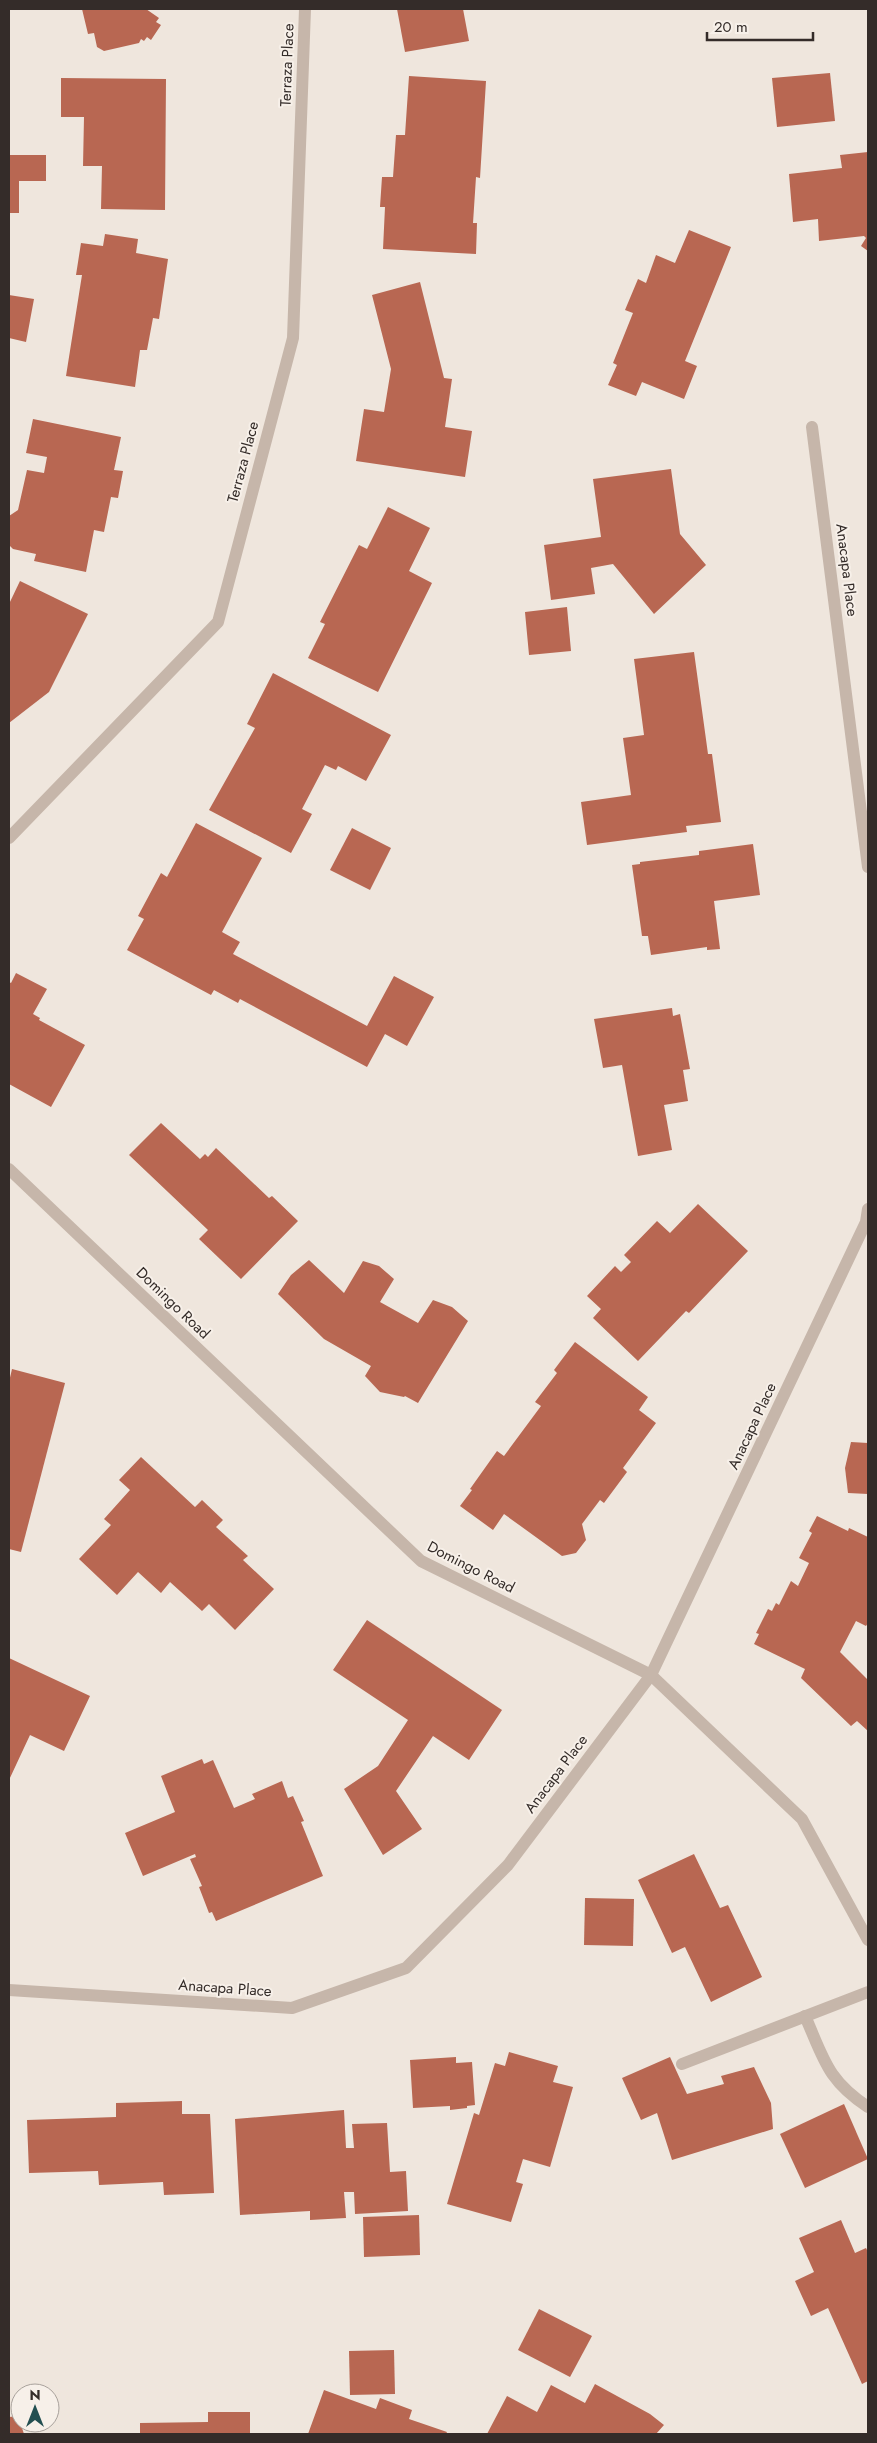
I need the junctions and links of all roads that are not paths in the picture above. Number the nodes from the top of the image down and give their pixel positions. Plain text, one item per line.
1 (306, 9) edge
2 (812, 427) dead end
3 (9, 838) edge
4 (868, 867) edge
5 (9, 1169) edge
6 (868, 1209) edge
7 (651, 1675) junction
8 (868, 1940) edge
9 (9, 1990) edge
10 (868, 1992) edge
11 (805, 2016) junction
12 (682, 2064) dead end
13 (868, 2107) edge

1 - 3 street, Terraza Place
2 - 4 street, Anacapa Place
5 - 7 street, Domingo Road
6 - 7 street, Anacapa Place
7 - 8 street, Domingo Road
7 - 9 street, Anacapa Place
10 - 11 street
11 - 12 street
11 - 13 street

